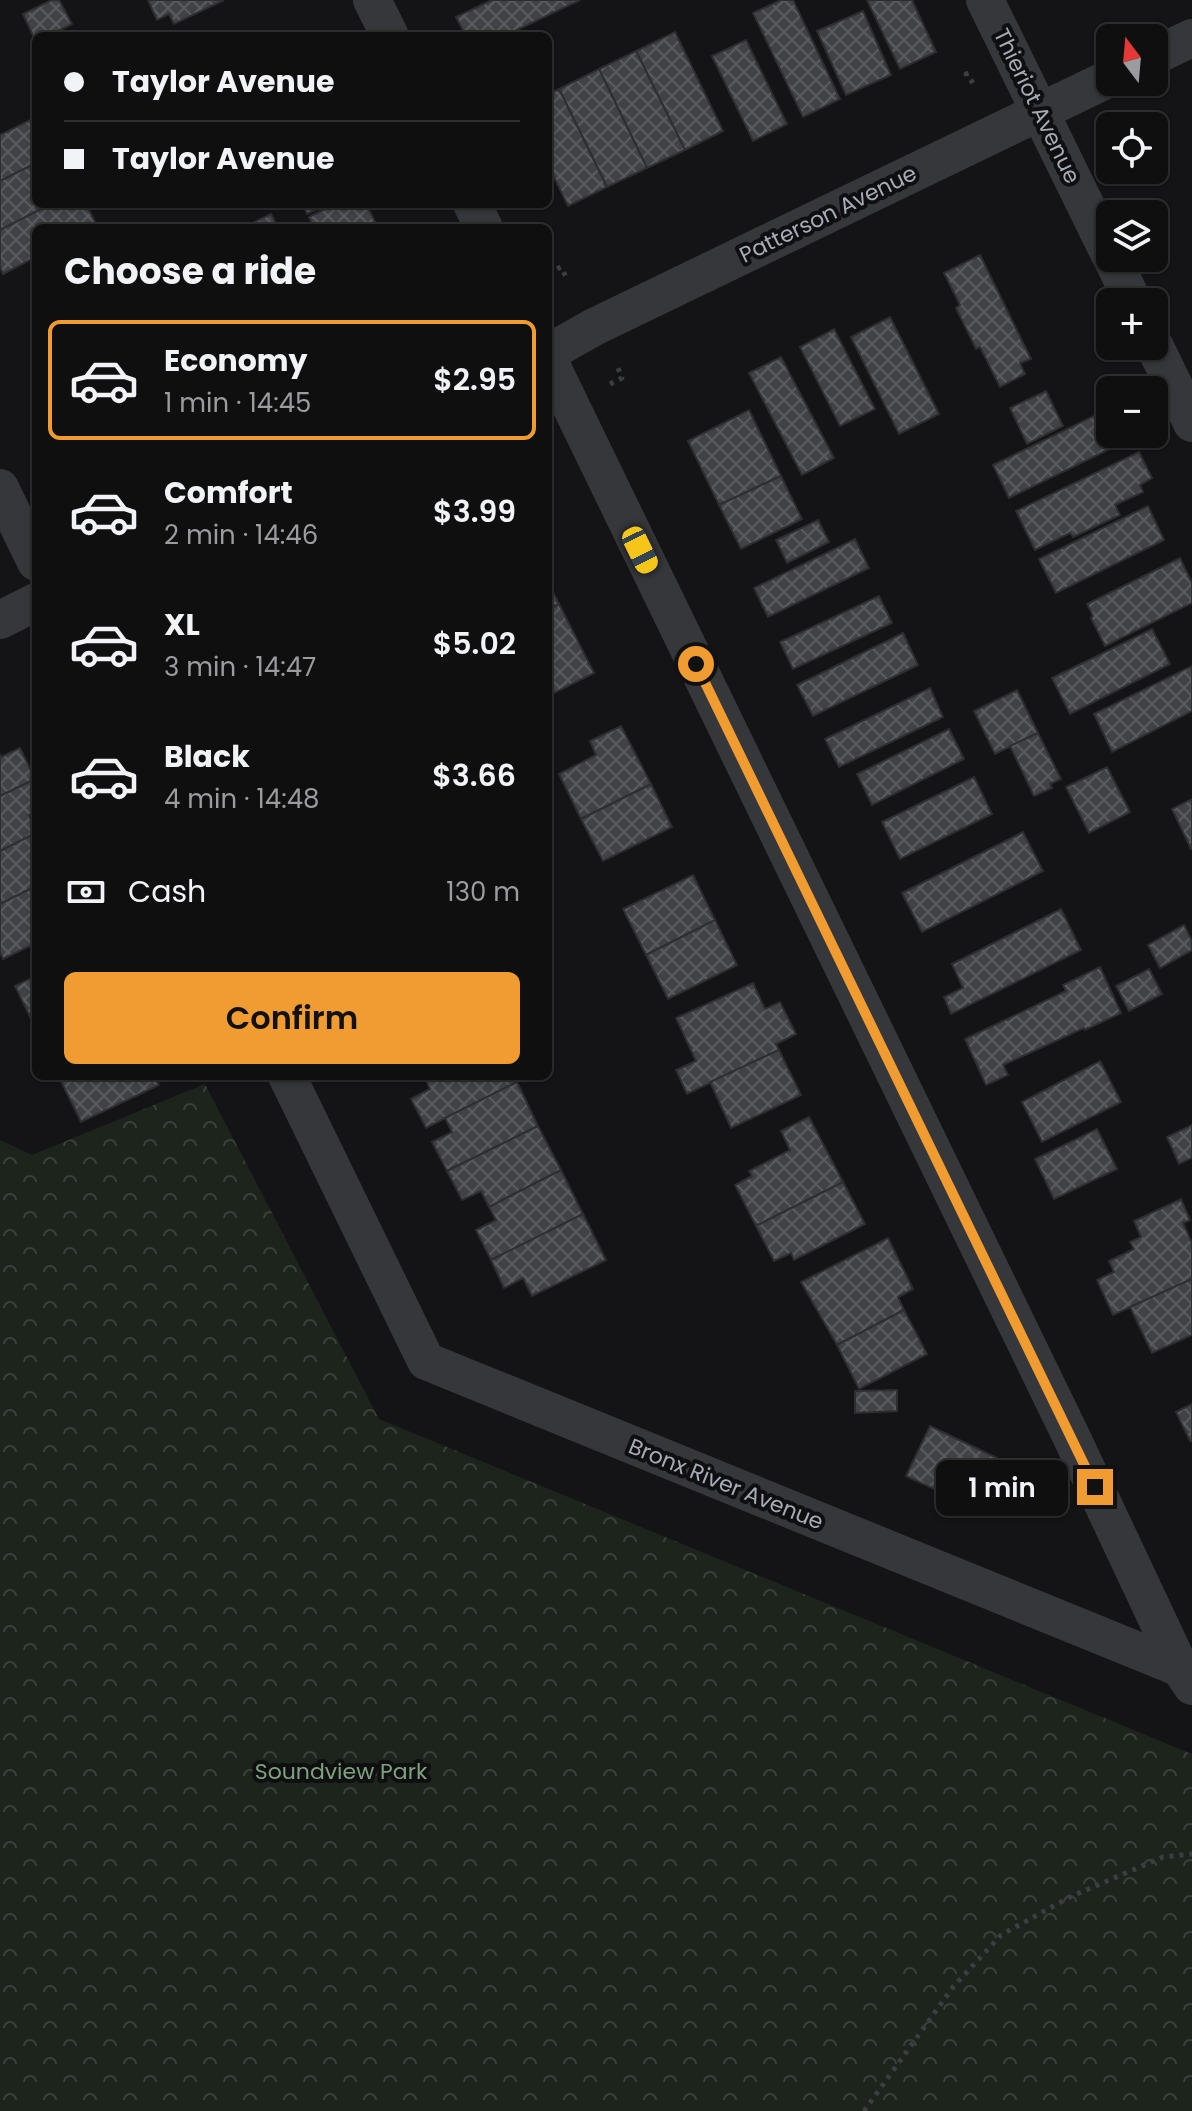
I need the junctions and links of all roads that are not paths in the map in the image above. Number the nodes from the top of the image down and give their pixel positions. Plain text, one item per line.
1 (372, 0) edge
2 (985, 0) edge
3 (388, 32) edge
4 (1192, 38) edge
5 (1168, 49) edge
6 (1096, 85) edge
7 (1040, 112) junction
8 (1096, 226) edge
9 (552, 353) edge
10 (1161, 360) edge
11 (552, 364) edge
12 (1192, 423) edge
13 (0, 488) edge
14 (32, 554) edge
15 (32, 604) edge
16 (0, 620) edge
17 (289, 1080) edge
18 (1186, 1677) edge

1 - 3 street
2 - 7 street, Thieriot Avenue
4 - 5 street
6 - 7 street, Patterson Avenue
7 - 8 street, Thieriot Avenue
7 - 9 street, Patterson Avenue
10 - 12 street
11 - 18 street
13 - 14 street
15 - 16 street
17 - 18 street, Bronx River Avenue

